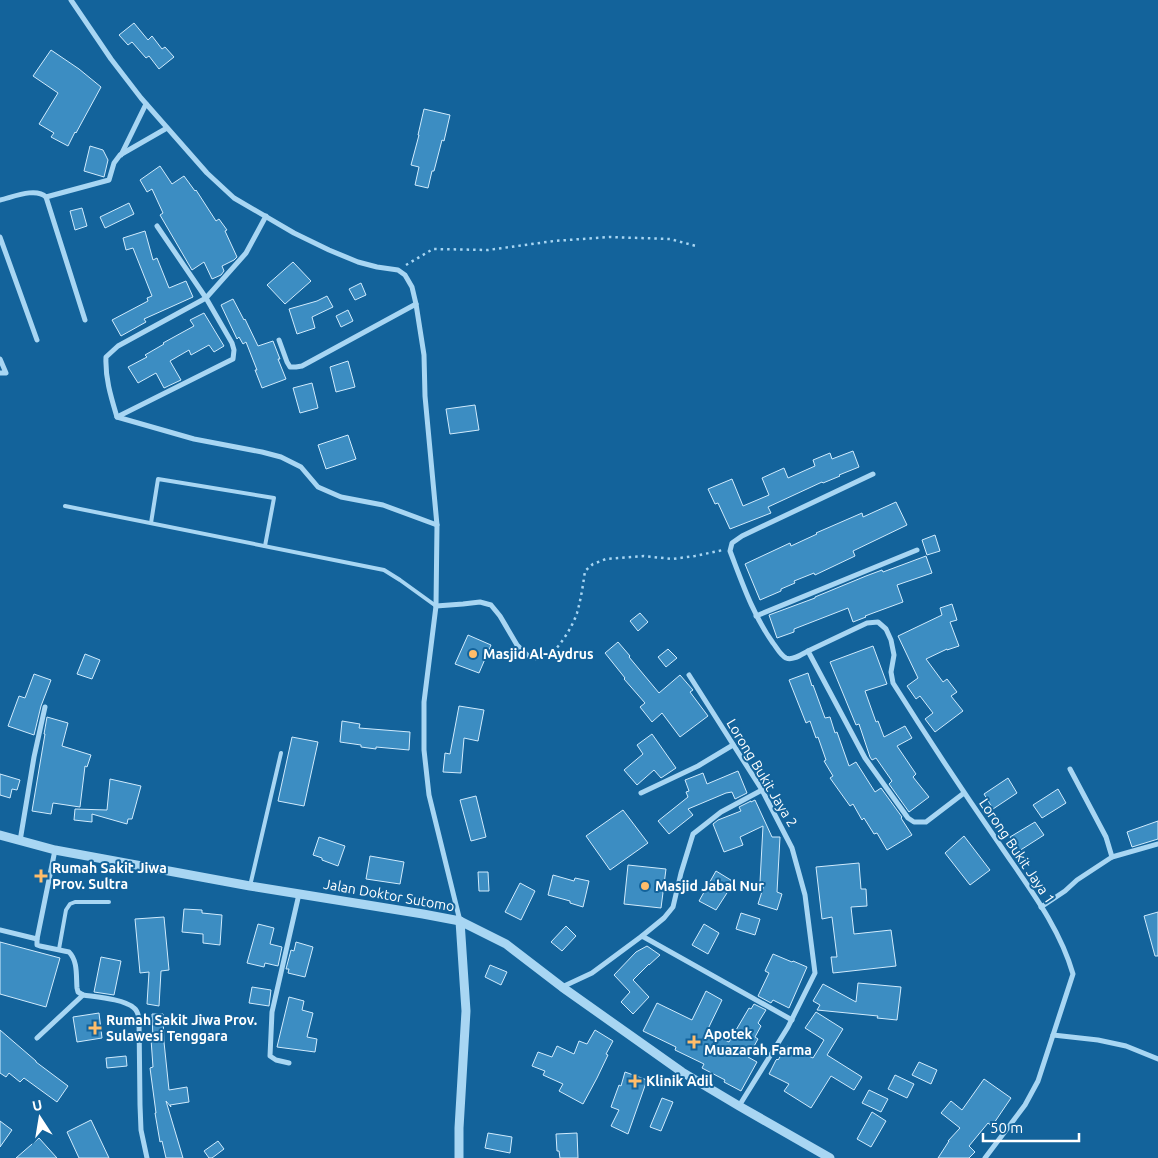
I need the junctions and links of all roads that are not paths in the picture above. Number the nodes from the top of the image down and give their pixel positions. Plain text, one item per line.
1 (71, 0) edge
2 (146, 104) junction
3 (167, 128) junction
4 (120, 155) junction
5 (46, 197) junction
6 (0, 200) edge
7 (266, 216) junction
8 (157, 226) dead end
9 (0, 237) edge
10 (206, 298) junction
11 (416, 304) junction
12 (86, 320) dead end
13 (37, 340) dead end
14 (279, 340) dead end
15 (0, 359) edge
16 (0, 373) edge
17 (117, 417) junction
18 (873, 474) dead end
19 (65, 506) dead end
20 (151, 523) junction
21 (437, 525) junction
22 (265, 546) junction
23 (917, 550) dead end
24 (436, 606) junction
25 (756, 616) junction
26 (808, 651) junction
27 (527, 655) road end
28 (689, 675) dead end
29 (45, 707) dead end
30 (733, 745) junction
31 (281, 752) dead end
32 (1070, 769) dead end
33 (762, 790) junction
34 (641, 793) dead end
35 (964, 793) junction
36 (0, 835) edge
37 (20, 841) junction
38 (1158, 844) edge
39 (55, 850) junction
40 (1112, 857) junction
41 (250, 886) junction
42 (299, 894) junction
43 (109, 902) dead end
44 (1041, 907) junction
45 (460, 922) junction
46 (0, 930) edge
47 (642, 936) junction
48 (37, 939) junction
49 (59, 950) junction
50 (562, 987) junction
51 (82, 994) junction
52 (792, 1020) junction
53 (1053, 1035) junction
54 (37, 1038) dead end
55 (1158, 1059) edge
56 (289, 1063) dead end
57 (739, 1106) junction
58 (148, 1158) edge
59 (459, 1158) edge
60 (830, 1158) edge
61 (985, 1158) edge

1 - 2 street
2 - 3 street
2 - 4 street
3 - 4 street
3 - 7 street
4 - 5 street
5 - 6 street
5 - 12 street
7 - 10 street
7 - 11 street
8 - 10 street
9 - 13 street
10 - 17 street
10 - 17 street
11 - 14 street
11 - 21 street
15 - 16 street
17 - 21 street
18 - 25 street
19 - 20 lane
20 - 22 lane
20 - 22 lane
21 - 24 street
22 - 24 lane
23 - 25 street
24 - 27 street
24 - 45 street
25 - 26 street, Lorong Bukit Jaya 1
26 - 35 street
26 - 35 street, Lorong Bukit Jaya 1
28 - 30 street, Lorong Bukit Jaya 2
29 - 37 street
30 - 33 street, Lorong Bukit Jaya 2
30 - 34 street
31 - 41 lane
32 - 40 street
33 - 47 street
33 - 52 street, Lorong Bukit Jaya 2
35 - 44 street, Lorong Bukit Jaya 1
36 - 37 street, Jalan Doktor Sutomo
37 - 39 street, Jalan Doktor Sutomo
38 - 40 street
39 - 41 street, Jalan Doktor Sutomo
39 - 48 street
40 - 44 street
41 - 42 street, Jalan Doktor Sutomo
42 - 45 street, Jalan Doktor Sutomo
42 - 56 street
43 - 49 lane
44 - 53 street, Lorong Bukit Jaya 1
45 - 50 street, Jalan Doktor Sutomo
45 - 59 street
46 - 48 street
47 - 50 street
47 - 52 street
48 - 49 street
49 - 51 street
50 - 57 street, Jalan Doktor Sutomo
51 - 54 street
51 - 58 street
52 - 57 street, Lorong Bukit Jaya 2
53 - 55 street
53 - 61 street, Lorong Bukit Jaya 1
57 - 60 street, Jalan Doktor Sutomo

